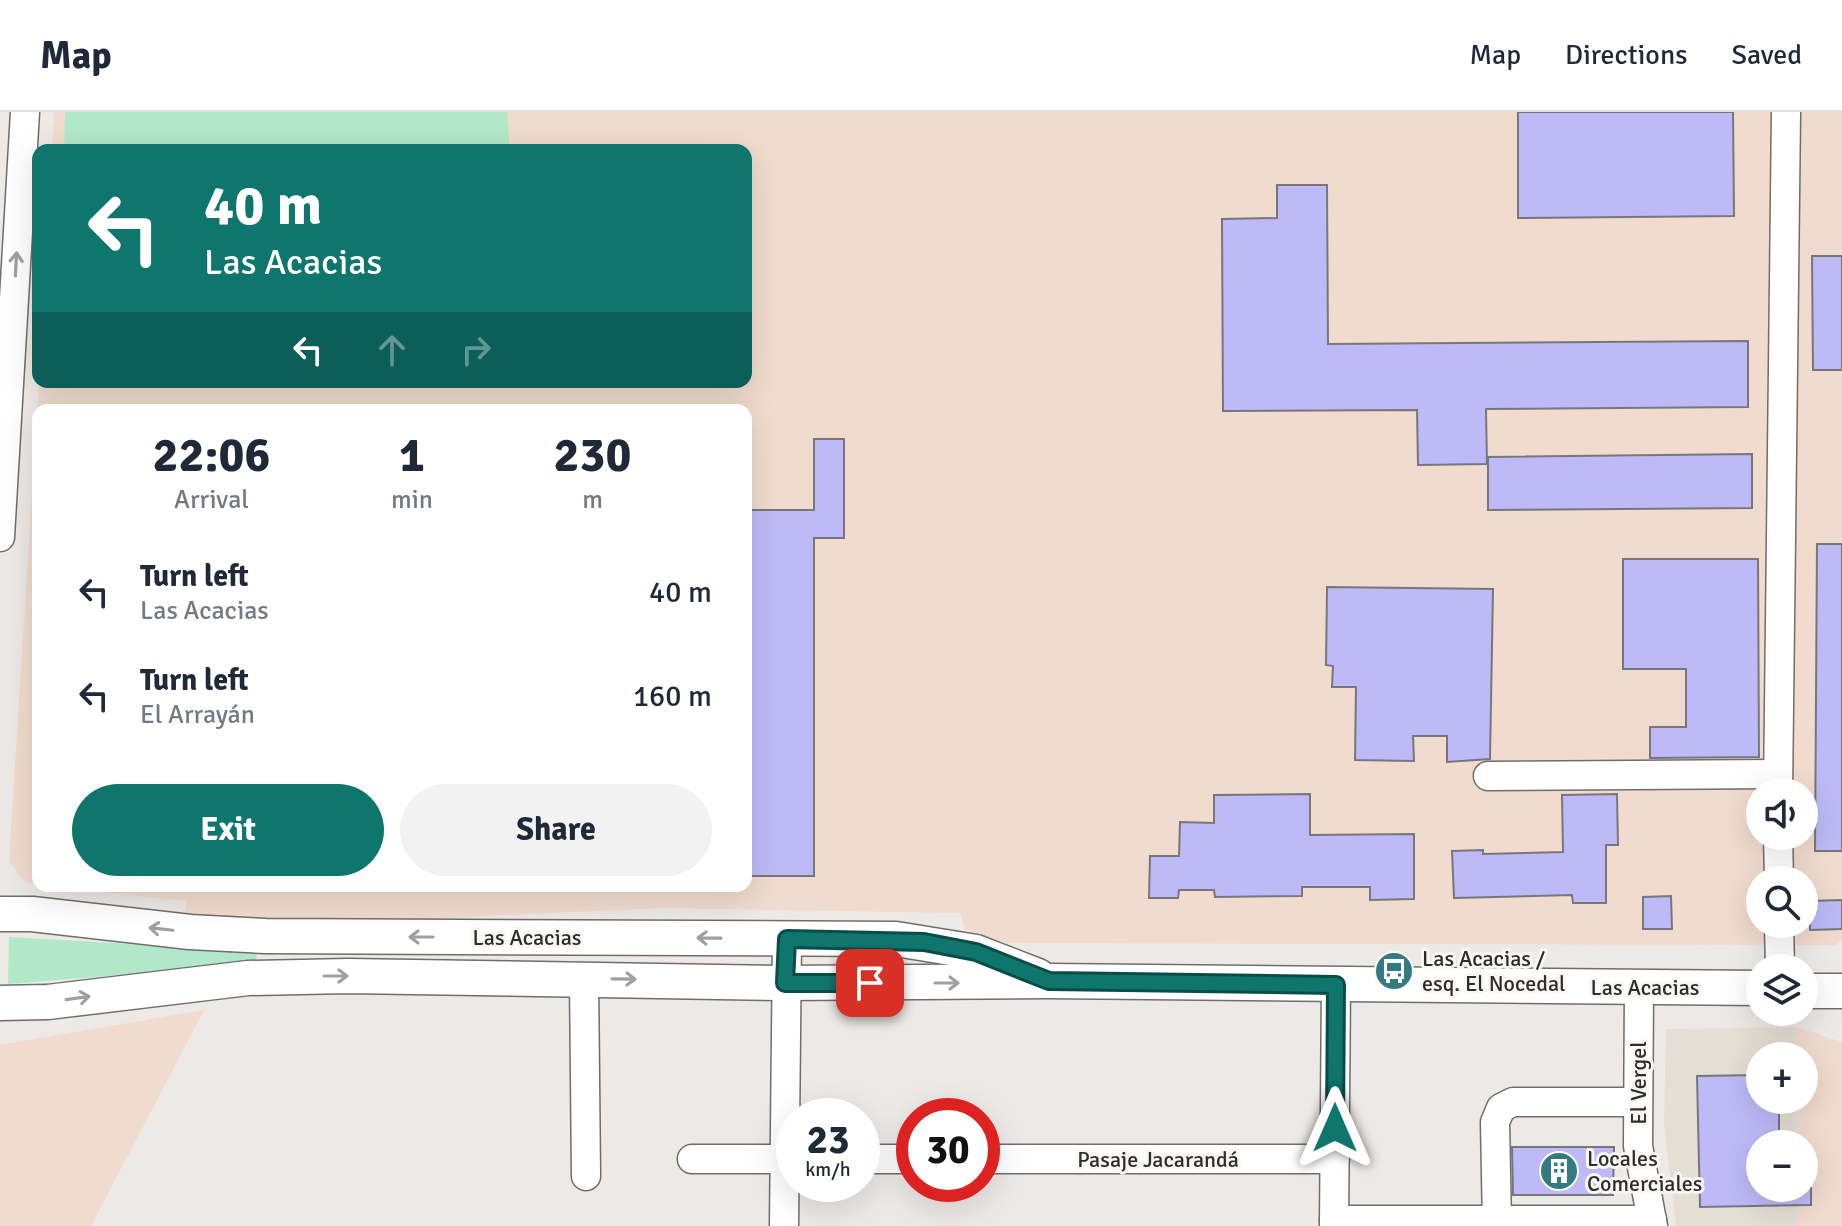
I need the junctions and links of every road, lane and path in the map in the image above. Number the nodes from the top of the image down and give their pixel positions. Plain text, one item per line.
1 (25, 112) edge
2 (1786, 112) edge
3 (0, 537) edge
4 (1488, 776) dead end
5 (1778, 778) edge
6 (1746, 782) edge
7 (0, 914) edge
8 (787, 939) junction
9 (1842, 973) edge
10 (584, 978) junction
11 (1049, 981) junction
12 (785, 983) junction
13 (1336, 985) junction
14 (1639, 987) junction
15 (1746, 988) edge
16 (1825, 994) edge
17 (0, 1003) edge
18 (788, 1098) edge
19 (1637, 1102) junction
20 (692, 1159) dead end
21 (776, 1159) edge
22 (1000, 1159) edge
23 (1335, 1159) junction
24 (586, 1176) dead end
25 (786, 1202) edge
26 (1334, 1223) edge
27 (1497, 1223) edge
28 (1653, 1223) edge
29 (784, 1226) edge

3 -> 1 street
2 - 5 street
4 - 6 street
8 -> 7 main road, Las Acacias
8 - 11 main road, Las Acacias
8 - 12 street
9 - 16 main road
10 -> 12 main road, Las Acacias
17 -> 10 main road, Las Acacias
10 - 24 street
12 -> 11 main road, Las Acacias
11 - 13 main road, Las Acacias
12 - 18 street
13 - 14 main road, Las Acacias
13 - 23 street
14 - 15 main road, Las Acacias
14 - 19 street, El Vergel
19 - 27 street
19 - 28 street, El Vergel
20 - 21 street
22 - 23 street, Pasaje Jacarandá
23 - 26 street
25 - 29 street
26 - 27 street
27 - 28 street

